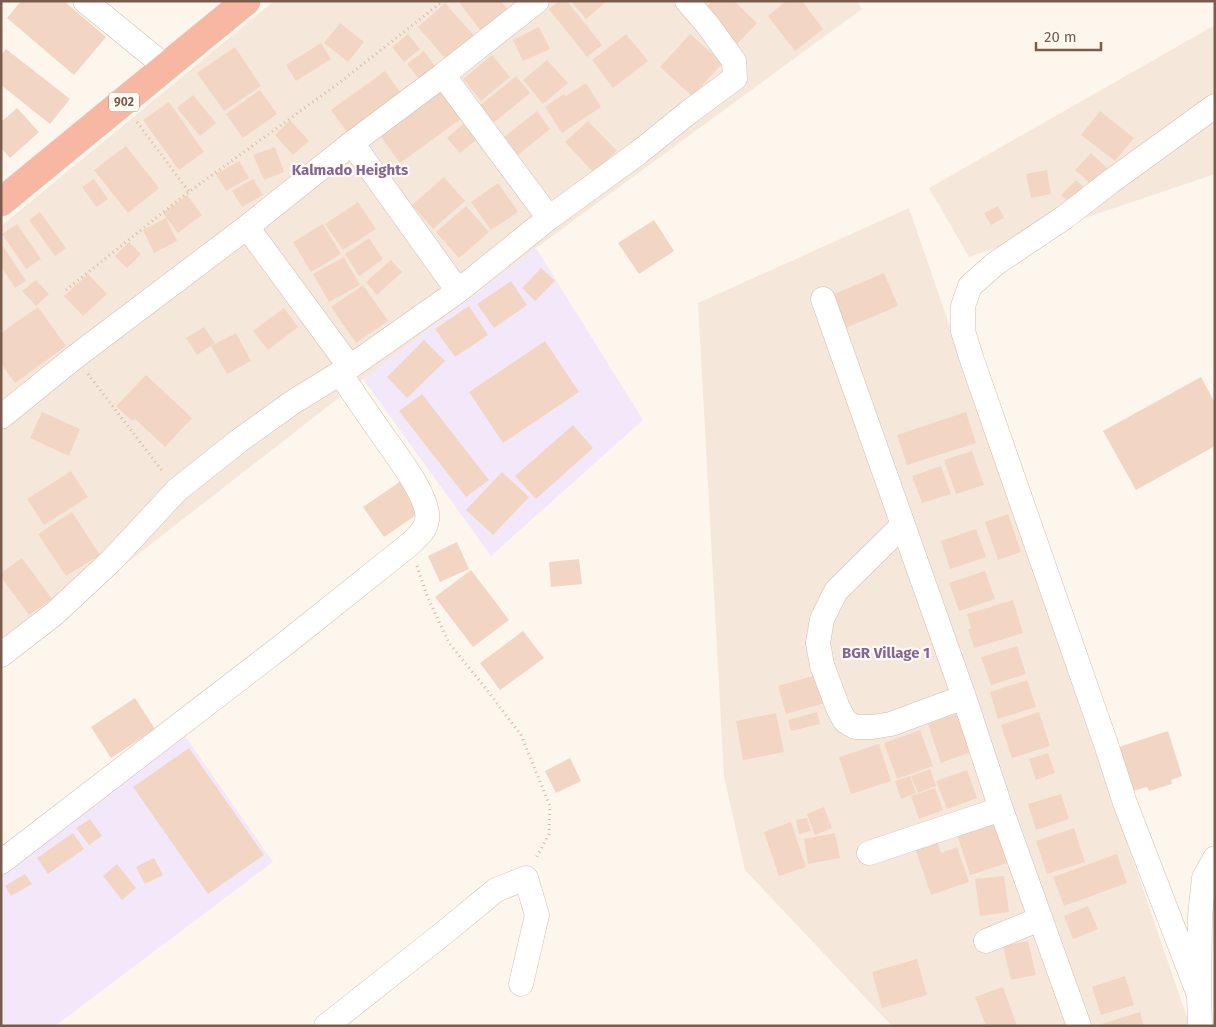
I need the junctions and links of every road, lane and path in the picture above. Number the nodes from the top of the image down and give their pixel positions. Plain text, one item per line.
1 (85, 1) edge
2 (246, 1) edge
3 (443, 1) edge
4 (537, 1) edge
5 (687, 1) edge
6 (166, 67) junction
7 (443, 75) junction
8 (122, 103) junction
9 (1215, 106) edge
10 (352, 143) junction
11 (189, 192) junction
12 (1, 202) edge
13 (549, 218) junction
14 (247, 227) junction
15 (66, 290) dead end
16 (458, 291) junction
17 (823, 299) dead end
18 (75, 357) junction
19 (345, 370) junction
20 (1, 417) edge
21 (177, 490) junction
22 (903, 524) junction
23 (410, 544) junction
24 (1, 655) edge
25 (964, 697) junction
26 (1001, 809) junction
27 (869, 853) dead end
28 (1215, 858) edge
29 (1, 862) edge
30 (526, 878) junction
31 (1040, 919) junction
32 (986, 940) dead end
33 (521, 984) dead end
34 (1199, 995) junction
35 (326, 1026) edge
36 (1079, 1026) edge
37 (1200, 1026) edge

1 - 6 street
2 - 6 highway, 902
3 - 11 path
4 - 7 street
5 - 13 street
6 - 8 highway, 902
7 - 10 street
7 - 13 street
8 - 11 path
8 - 12 highway, 902
9 - 34 street
10 - 14 street
10 - 16 street
11 - 15 path
13 - 16 street
14 - 18 street
14 - 19 street
16 - 19 street
17 - 22 street
18 - 20 street
18 - 21 path
19 - 21 street
19 - 23 street
21 - 24 street
22 - 25 street
22 - 25 street
23 - 29 street
23 - 30 path
25 - 26 street
26 - 27 street
26 - 31 street
28 - 34 street
30 - 33 street
30 - 35 street
31 - 32 street
31 - 36 street
34 - 37 street

